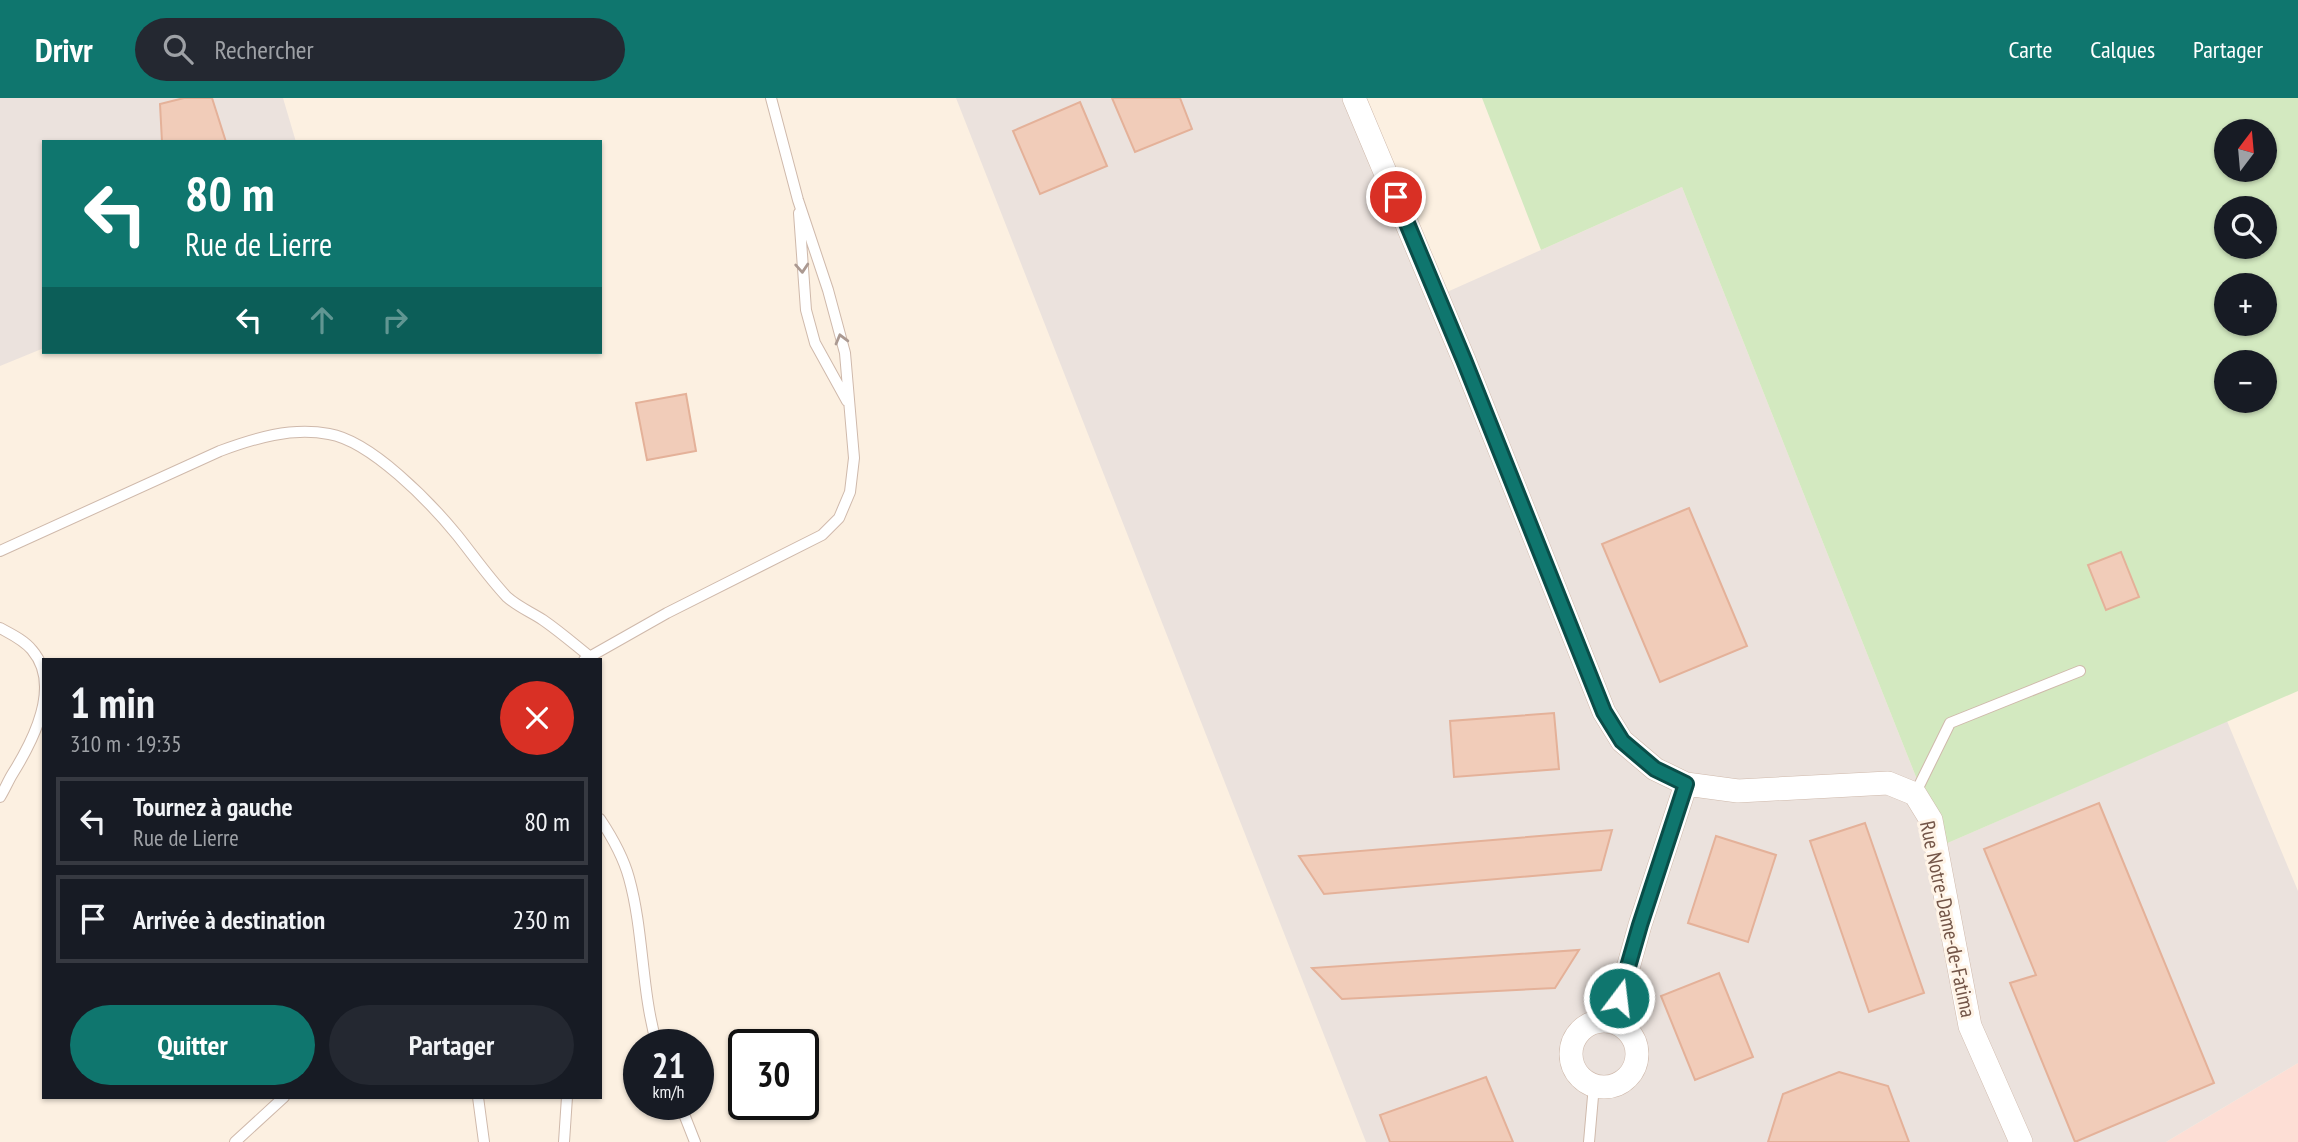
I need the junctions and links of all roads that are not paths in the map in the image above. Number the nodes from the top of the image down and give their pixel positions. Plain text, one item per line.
1 (771, 98) edge
2 (1354, 98) edge
3 (798, 200) junction
4 (850, 406) junction
5 (0, 551) edge
6 (0, 628) edge
7 (587, 658) edge
8 (2080, 671) dead end
9 (42, 674) edge
10 (42, 708) edge
11 (1686, 784) junction
12 (1915, 794) junction
13 (0, 797) edge
14 (602, 822) edge
15 (1613, 1022) junction
16 (654, 1029) edge
17 (1594, 1085) junction
18 (282, 1099) edge
19 (478, 1099) edge
20 (567, 1099) edge
21 (686, 1120) edge
22 (235, 1142) edge
23 (484, 1142) edge
24 (564, 1142) edge
25 (695, 1142) edge
26 (1589, 1142) edge
27 (2021, 1142) edge

1 - 3 lane
2 - 11 street, Rue Notre-Dame-de-Fatima
4 -> 3 lane
3 -> 4 lane
4 - 7 lane
5 - 7 lane
6 - 9 lane
8 - 12 lane
10 - 13 lane
11 - 12 street, Rue Notre-Dame-de-Fatima
11 - 15 street
12 - 27 street, Rue Notre-Dame-de-Fatima
14 - 16 lane
15 - 17 street
15 - 17 street
17 - 26 lane
18 - 22 lane
19 - 23 lane
20 - 24 lane
21 - 25 lane

